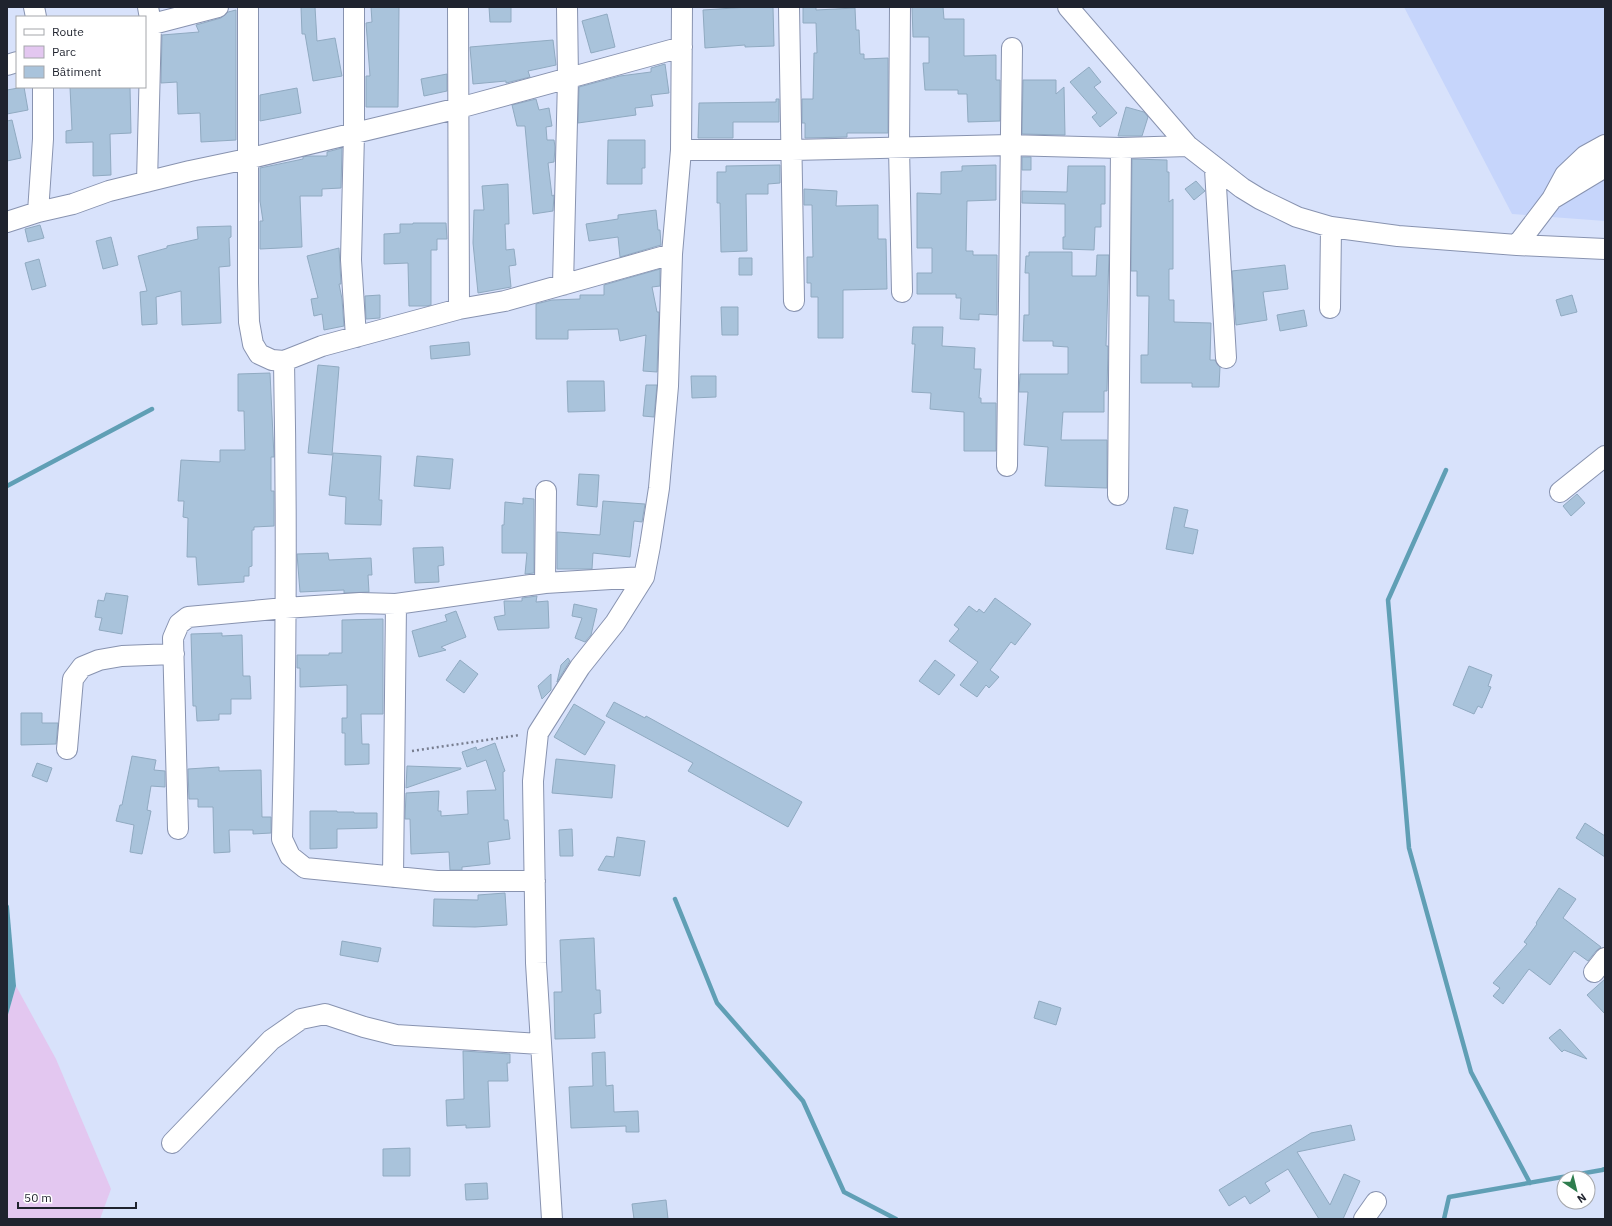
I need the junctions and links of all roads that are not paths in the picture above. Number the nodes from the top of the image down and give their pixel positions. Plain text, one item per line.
1 (218, 7) edge
2 (248, 7) edge
3 (354, 7) edge
4 (458, 7) edge
5 (567, 7) edge
6 (682, 7) edge
7 (789, 7) edge
8 (900, 7) edge
9 (1068, 7) edge
10 (148, 19) edge
11 (682, 47) junction
12 (1012, 48) dead end
13 (568, 79) junction
14 (42, 88) edge
15 (460, 108) junction
16 (354, 133) junction
17 (1011, 145) junction
18 (1605, 145) edge
19 (1188, 146) junction
20 (899, 147) junction
21 (1121, 148) junction
22 (681, 150) junction
23 (792, 150) junction
24 (247, 159) junction
25 (1605, 167) edge
26 (1216, 168) junction
27 (147, 182) junction
28 (1552, 199) junction
29 (38, 212) junction
30 (7, 222) edge
31 (1331, 227) junction
32 (1517, 245) junction
33 (1605, 249) edge
34 (672, 254) junction
35 (563, 285) junction
36 (902, 292) dead end
37 (794, 301) dead end
38 (1330, 308) dead end
39 (459, 309) junction
40 (356, 337) junction
41 (1226, 358) dead end
42 (284, 360) junction
43 (1605, 456) edge
44 (1007, 466) dead end
45 (546, 491) dead end
46 (1560, 492) dead end
47 (1118, 495) dead end
48 (644, 577) junction
49 (544, 583) junction
50 (396, 604) junction
51 (285, 608) junction
52 (174, 654) junction
53 (67, 749) dead end
54 (178, 829) dead end
55 (393, 877) junction
56 (535, 881) junction
57 (540, 1044) junction
58 (172, 1143) dead end
59 (1376, 1202) dead end
60 (552, 1219) edge
61 (1364, 1219) edge

1 - 10 street
2 - 24 street
3 - 16 street
4 - 15 street
5 - 13 street
6 - 11 street
7 - 23 street
8 - 20 street
9 - 19 street
10 - 27 street
11 - 13 street
11 - 22 street
12 - 17 street
13 - 15 street
13 - 35 street
14 - 29 street
15 - 16 street
15 - 39 street
16 - 24 street
16 - 40 street
17 - 20 street
17 - 21 street
17 - 44 street
18 - 28 street
19 - 21 street
19 - 26 street
20 - 23 street
20 - 36 street
21 - 47 street
22 - 23 street
22 - 34 street
23 - 37 street
24 - 27 street
24 - 42 street
25 - 28 street
26 - 31 street
26 - 41 street
27 - 29 street
28 - 32 street
29 - 30 street
31 - 32 street
31 - 38 street
32 - 33 street
34 - 35 street
34 - 48 street
35 - 39 street
39 - 40 street
40 - 42 street
42 - 51 street
43 - 46 street
45 - 49 street
48 - 49 street
48 - 56 street
49 - 50 street
50 - 51 street
50 - 55 street
51 - 52 street
51 - 55 street
52 - 53 street
52 - 54 street
55 - 56 street
56 - 57 street
57 - 58 street
57 - 60 street
59 - 61 street

